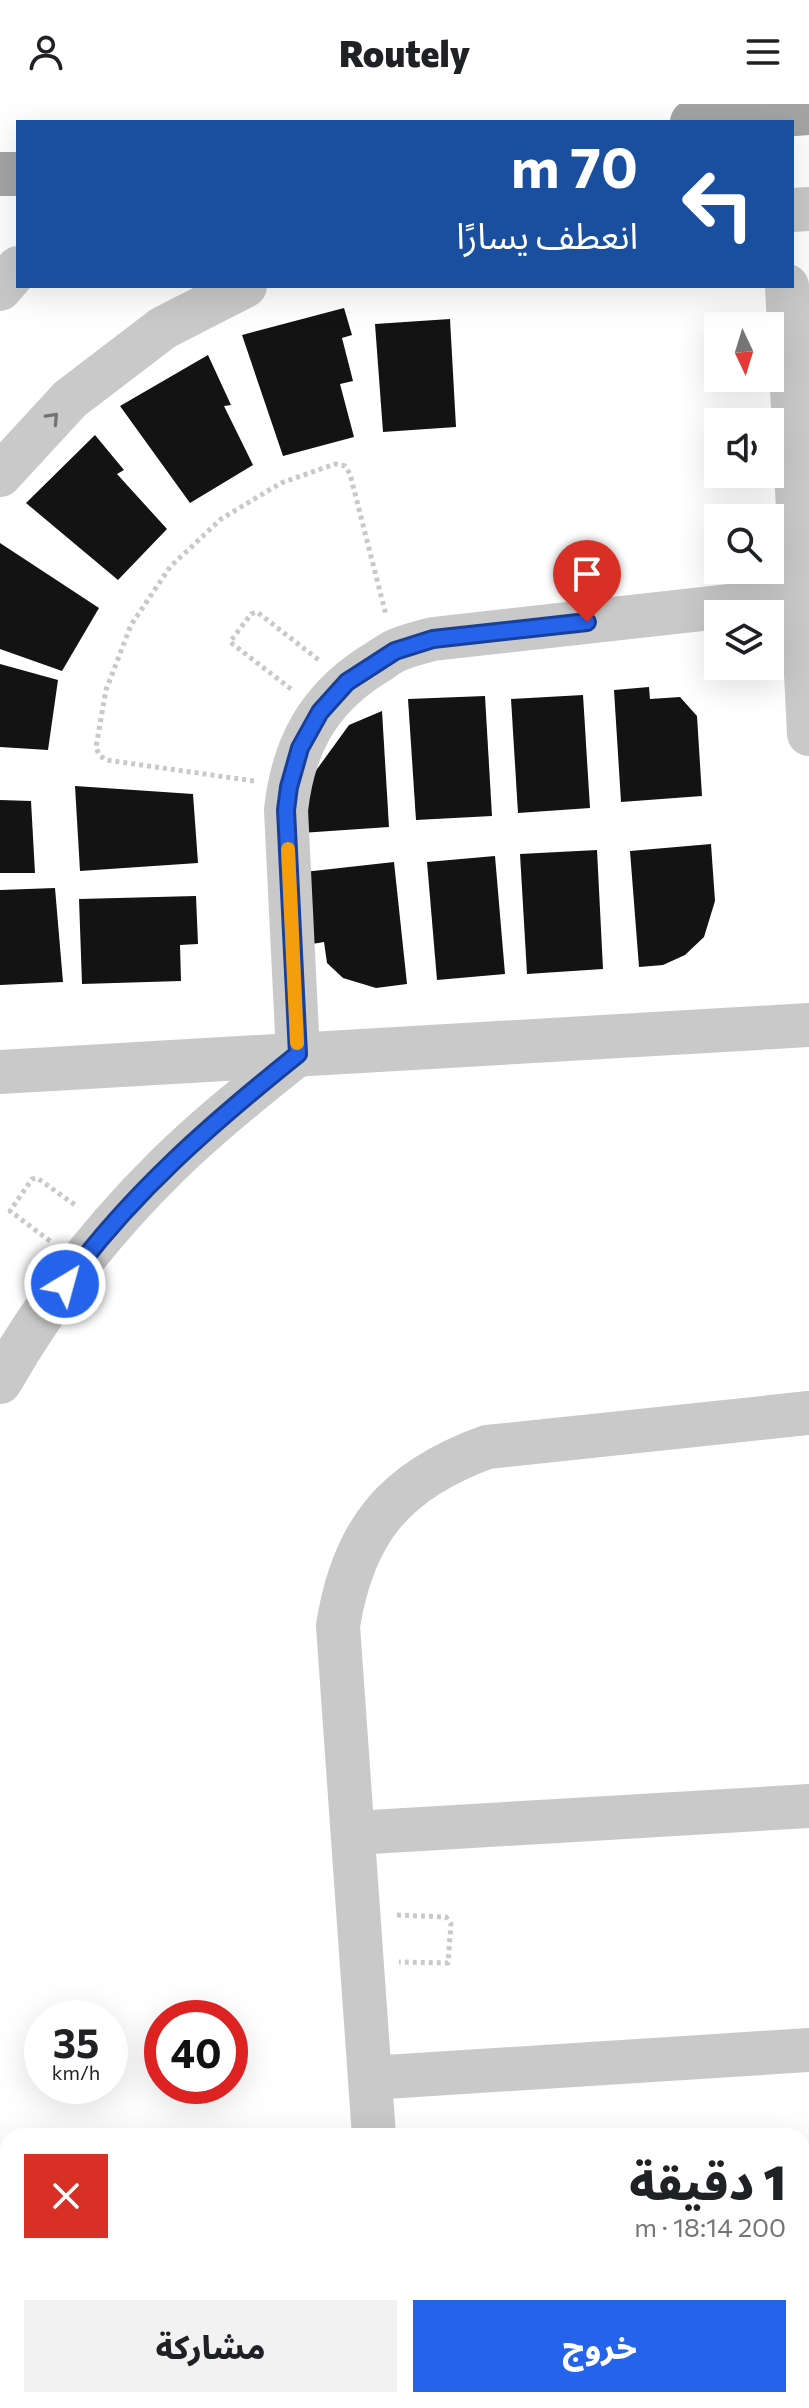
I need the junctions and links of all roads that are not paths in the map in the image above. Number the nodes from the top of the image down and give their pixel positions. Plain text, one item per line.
1 (705, 104) edge
2 (809, 113) edge
3 (688, 120) edge
4 (718, 120) edge
5 (16, 269) edge
6 (241, 288) edge
7 (787, 288) edge
8 (0, 289) edge
9 (0, 475) edge
10 (805, 591) edge
11 (809, 734) edge
12 (809, 1025) edge
13 (298, 1054) junction
14 (0, 1072) edge
15 (0, 1382) edge
16 (809, 1413) edge
17 (809, 1806) edge
18 (354, 1833) junction
19 (809, 2050) edge
20 (370, 2078) junction
21 (373, 2128) edge

1 - 3 main road
2 - 4 main road
5 - 8 street
9 -> 6 street
7 - 10 street
10 - 11 street
10 - 13 street
12 - 13 street
13 - 14 street
13 - 15 street
16 - 18 street
17 - 18 street
18 - 20 street
19 - 20 street
20 - 21 street

